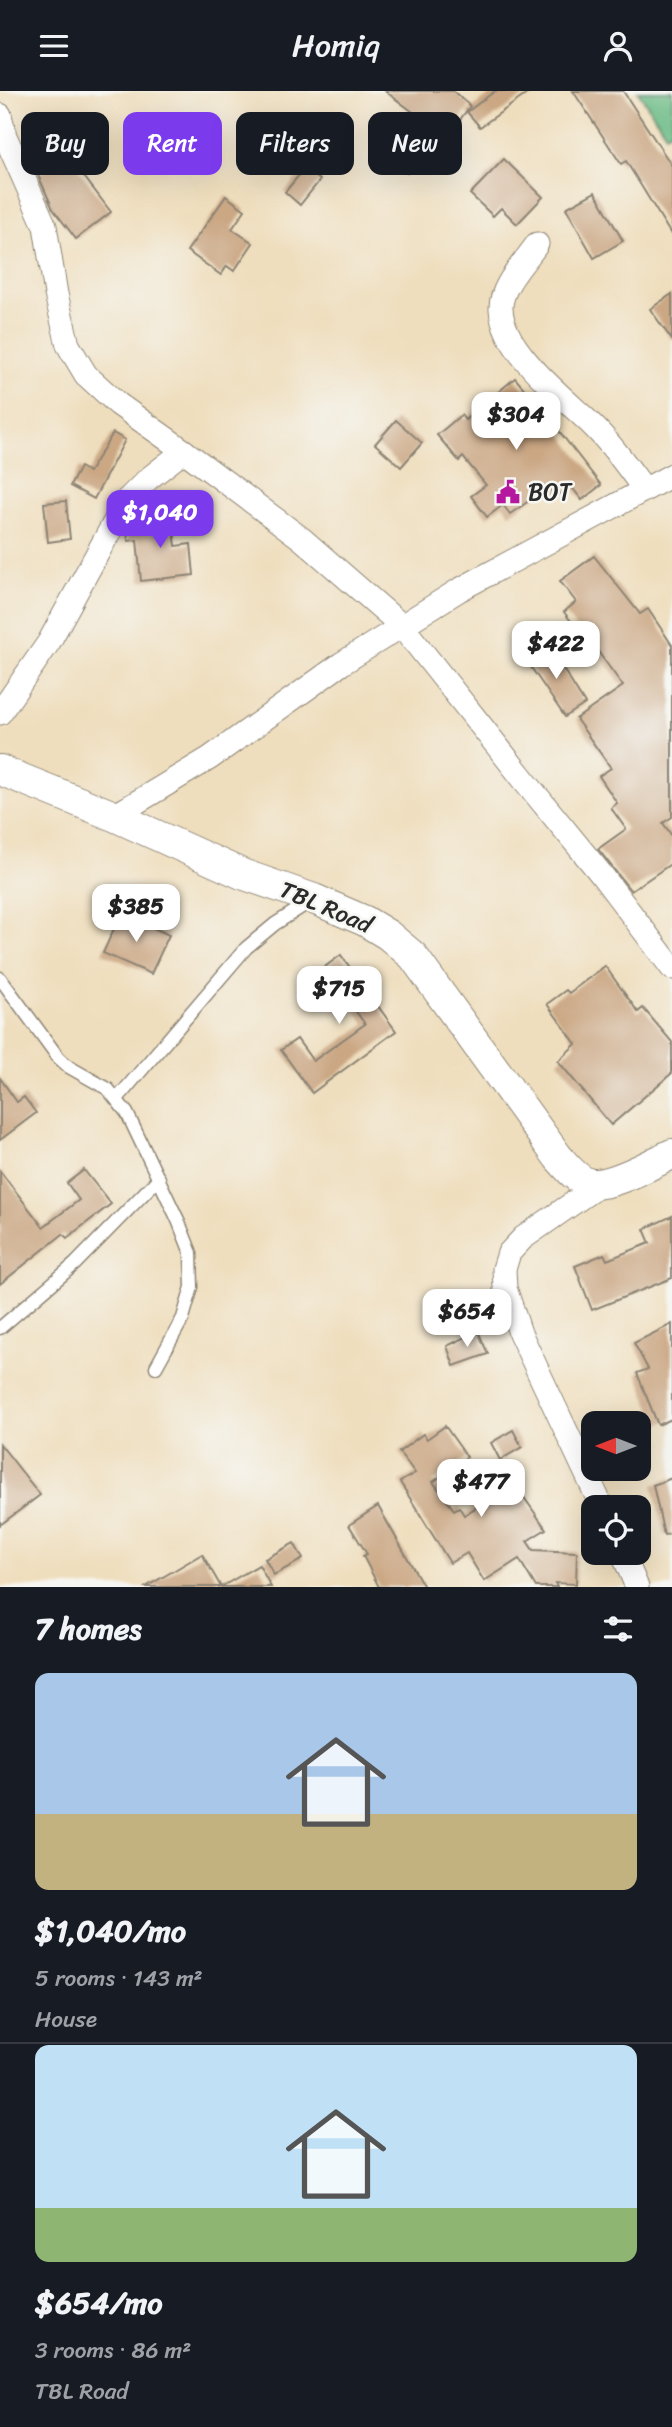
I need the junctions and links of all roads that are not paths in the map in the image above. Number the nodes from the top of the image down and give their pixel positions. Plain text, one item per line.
1 (0, 115) edge
2 (537, 244) dead end
3 (184, 451) junction
4 (672, 475) edge
5 (644, 489) junction
6 (402, 626) junction
7 (0, 713) edge
8 (0, 770) edge
9 (114, 816) junction
10 (314, 899) junction
11 (672, 968) edge
12 (0, 978) edge
13 (117, 1099) junction
14 (672, 1154) edge
15 (159, 1178) junction
16 (599, 1185) junction
17 (0, 1328) edge
18 (156, 1367) dead end
19 (596, 1495) edge
20 (626, 1565) edge
21 (633, 1586) edge

1 - 3 street
2 - 5 street
3 - 6 street
3 - 7 street
4 - 5 street
5 - 6 street
6 - 9 street
6 - 11 street
8 - 9 street, TBL Road
9 - 10 street, TBL Road
10 - 13 lane
10 - 16 street, TBL Road
12 - 13 lane
13 - 15 lane
14 - 16 street
15 - 17 lane
15 - 18 lane
16 - 19 street
20 - 21 street

